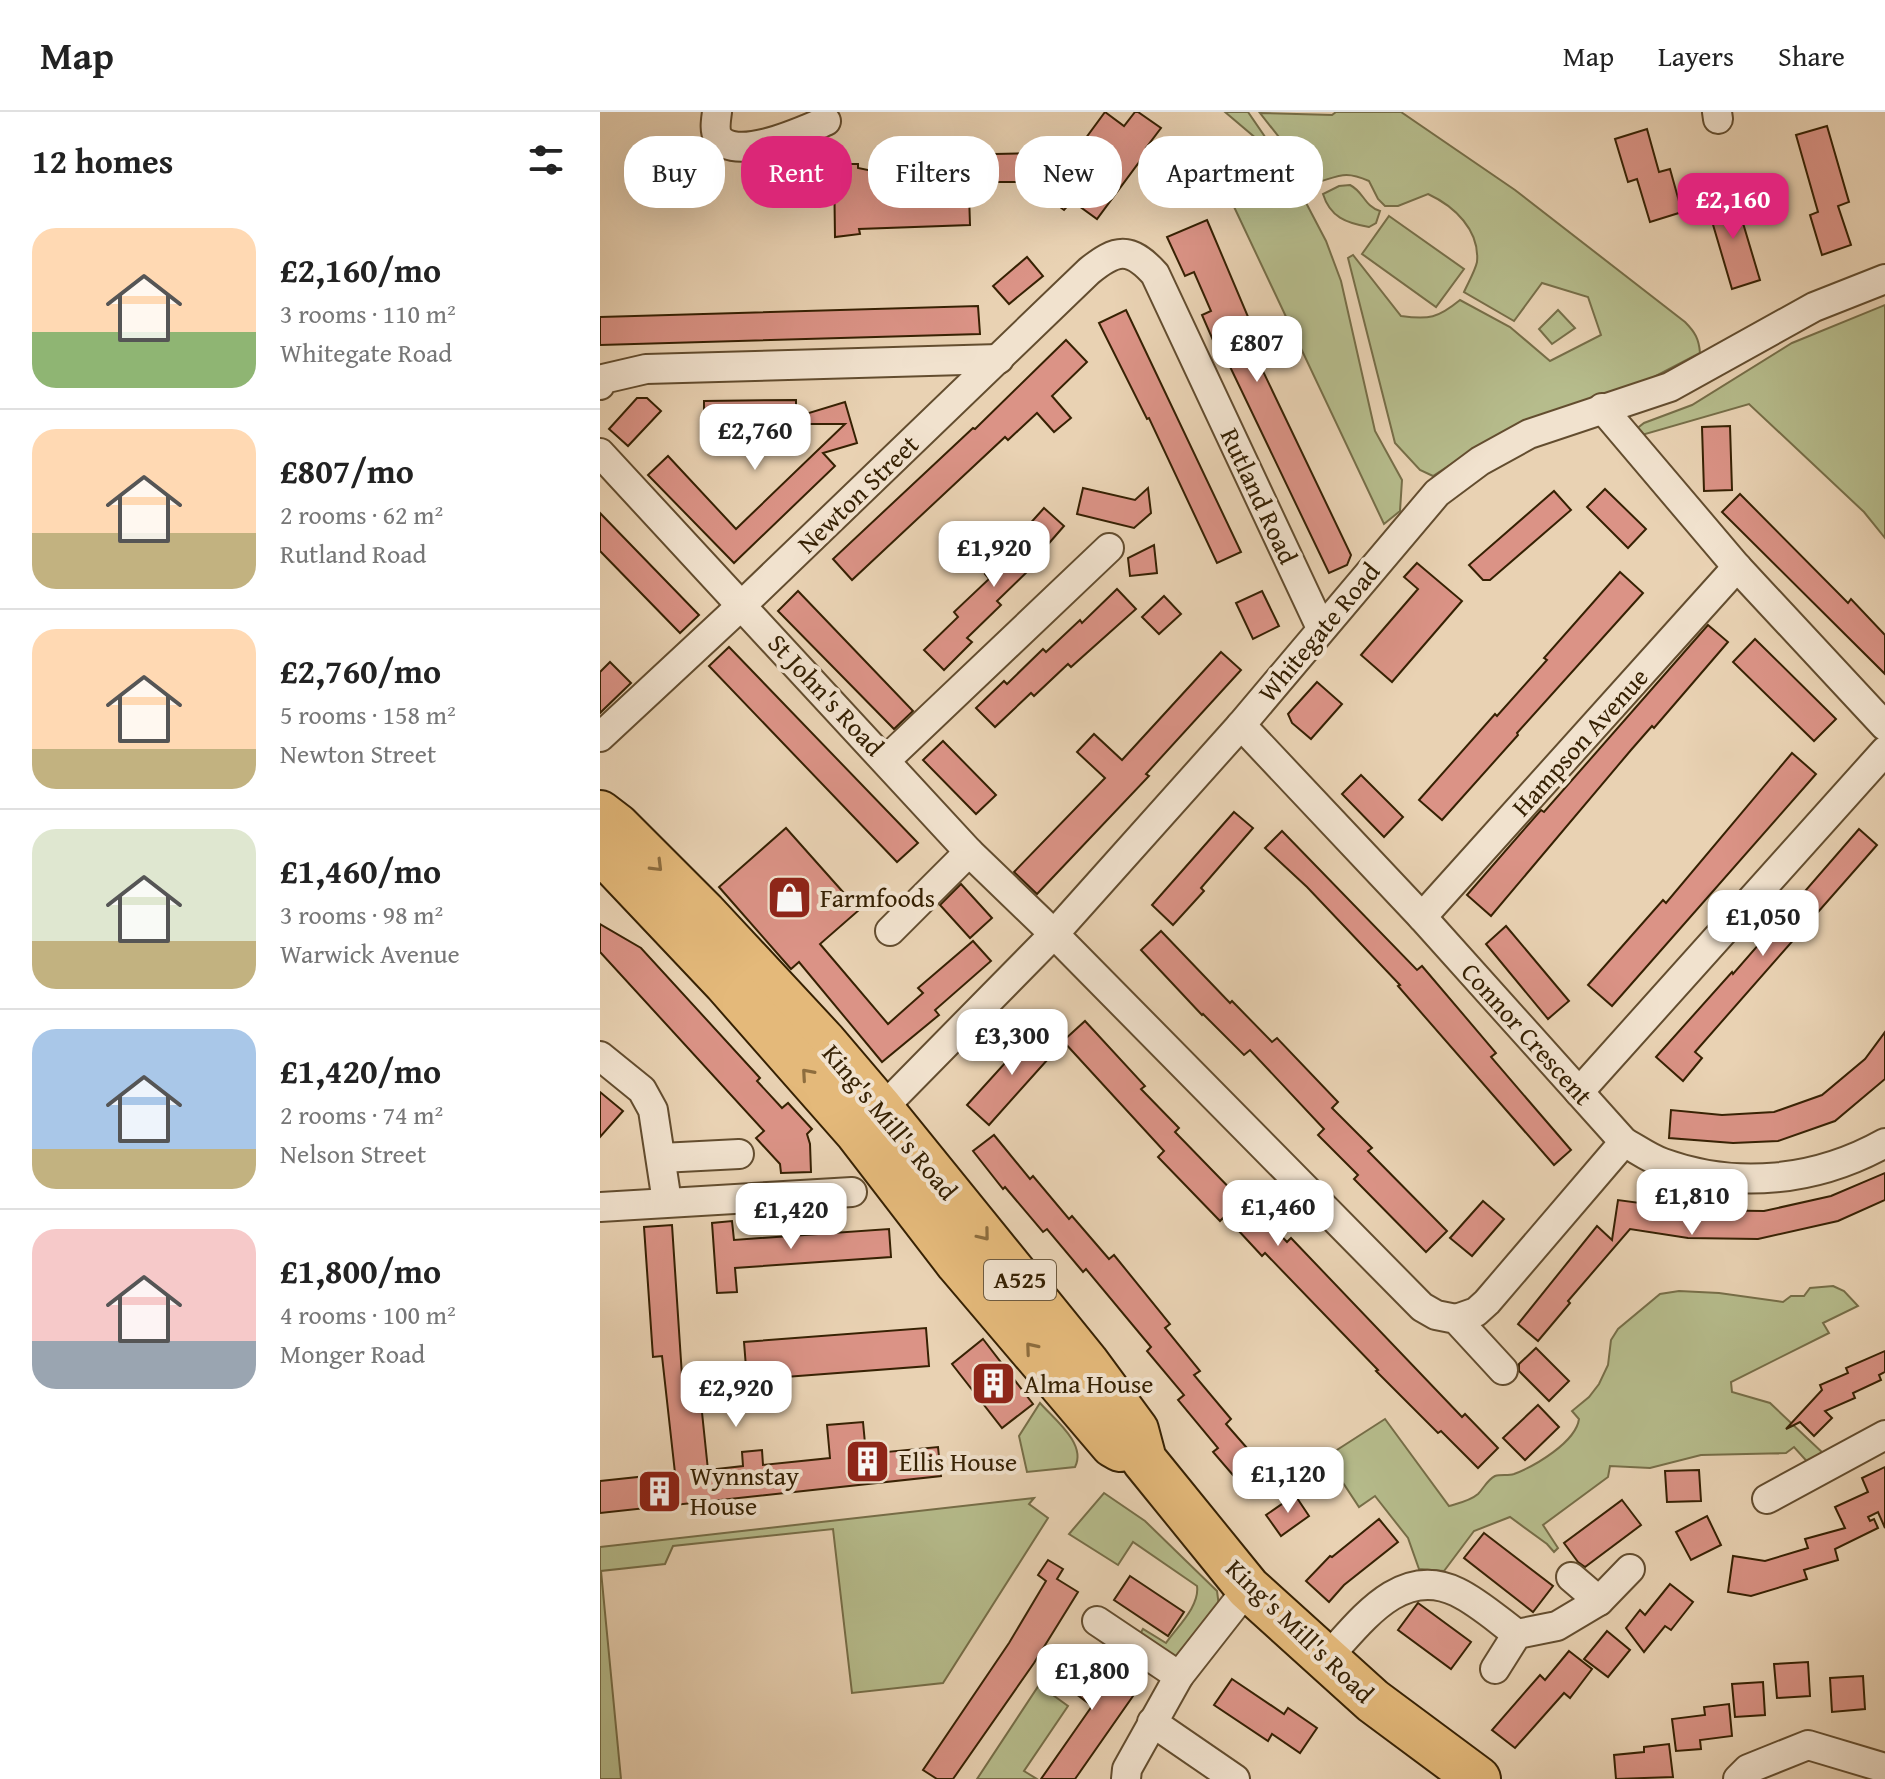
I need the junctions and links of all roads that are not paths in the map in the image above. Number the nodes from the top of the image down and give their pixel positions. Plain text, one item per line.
1 (717, 112) edge
2 (826, 121) dead end
3 (1117, 253) joint
4 (1885, 279) edge
5 (999, 359) junction
6 (600, 385) edge
7 (1602, 408) junction
8 (600, 453) edge
9 (1109, 548) dead end
10 (1737, 567) junction
11 (742, 605) junction
12 (1321, 628) junction
13 (1241, 725) junction
14 (1885, 726) edge
15 (600, 737) edge
16 (1885, 751) edge
17 (886, 760) junction
18 (600, 813) edge
19 (600, 851) edge
20 (969, 852) junction
21 (1422, 917) junction
22 (890, 931) dead end
23 (1054, 934) junction
24 (600, 1056) edge
25 (1579, 1092) junction
26 (870, 1121) junction
27 (1624, 1142) junction
28 (1885, 1143) edge
29 (739, 1154) dead end
30 (661, 1158) junction
31 (852, 1192) dead end
32 (667, 1202) junction
33 (600, 1207) edge
34 (1456, 1319) junction
35 (1503, 1370) dead end
36 (1885, 1435) edge
37 (1767, 1499) dead end
38 (1630, 1569) dead end
39 (1571, 1577) dead end
40 (1248, 1588) junction
41 (1599, 1601) junction
42 (1097, 1621) dead end
43 (1517, 1634) junction
44 (1326, 1659) junction
45 (1495, 1669) dead end
46 (1179, 1676) junction
47 (1152, 1722) junction
48 (1885, 1768) edge
49 (1126, 1779) edge
50 (1235, 1779) edge
51 (1478, 1779) edge
52 (1738, 1779) edge

1 - 2 street
3 - 5 street, Newton Street
3 - 12 street, Rutland Road
4 - 7 street, Whitegate Road
5 - 6 street
5 - 11 street, Newton Street
7 - 10 street
7 - 12 street, Whitegate Road
8 - 11 street, St John's Road
9 - 17 street
10 - 14 street
10 - 21 street, Hampson Avenue
11 - 15 street, Newton Street
11 - 17 street, St John's Road
12 - 13 street, Whitegate Road
13 - 21 street, Connor Crescent
13 - 23 street, Whitegate Road
16 - 25 street
17 - 20 street, St John's Road
18 -> 26 main road, King's Mill's Road / A525
26 -> 19 main road, King's Mill's Road / A525
20 - 22 street
20 - 23 street, St John's Road
21 - 25 street, Connor Crescent
23 - 26 street, Whitegate Road
23 - 34 street, St John's Road
24 - 30 street
25 - 27 street, Connor Crescent
26 - 40 main road, King's Mill's Road / A525
27 - 28 street, Connor Crescent
27 - 34 street
29 - 30 street
30 - 32 street
31 - 32 street
32 - 33 street
34 - 35 street
36 - 37 street
38 - 41 street
39 - 41 street
40 - 44 main road, King's Mill's Road / A525
40 - 46 street
41 - 43 street
42 - 46 street
43 - 44 street
43 - 45 street
44 - 51 main road, King's Mill's Road / A525
46 - 47 street
47 - 49 street
47 - 50 street
48 - 52 street

